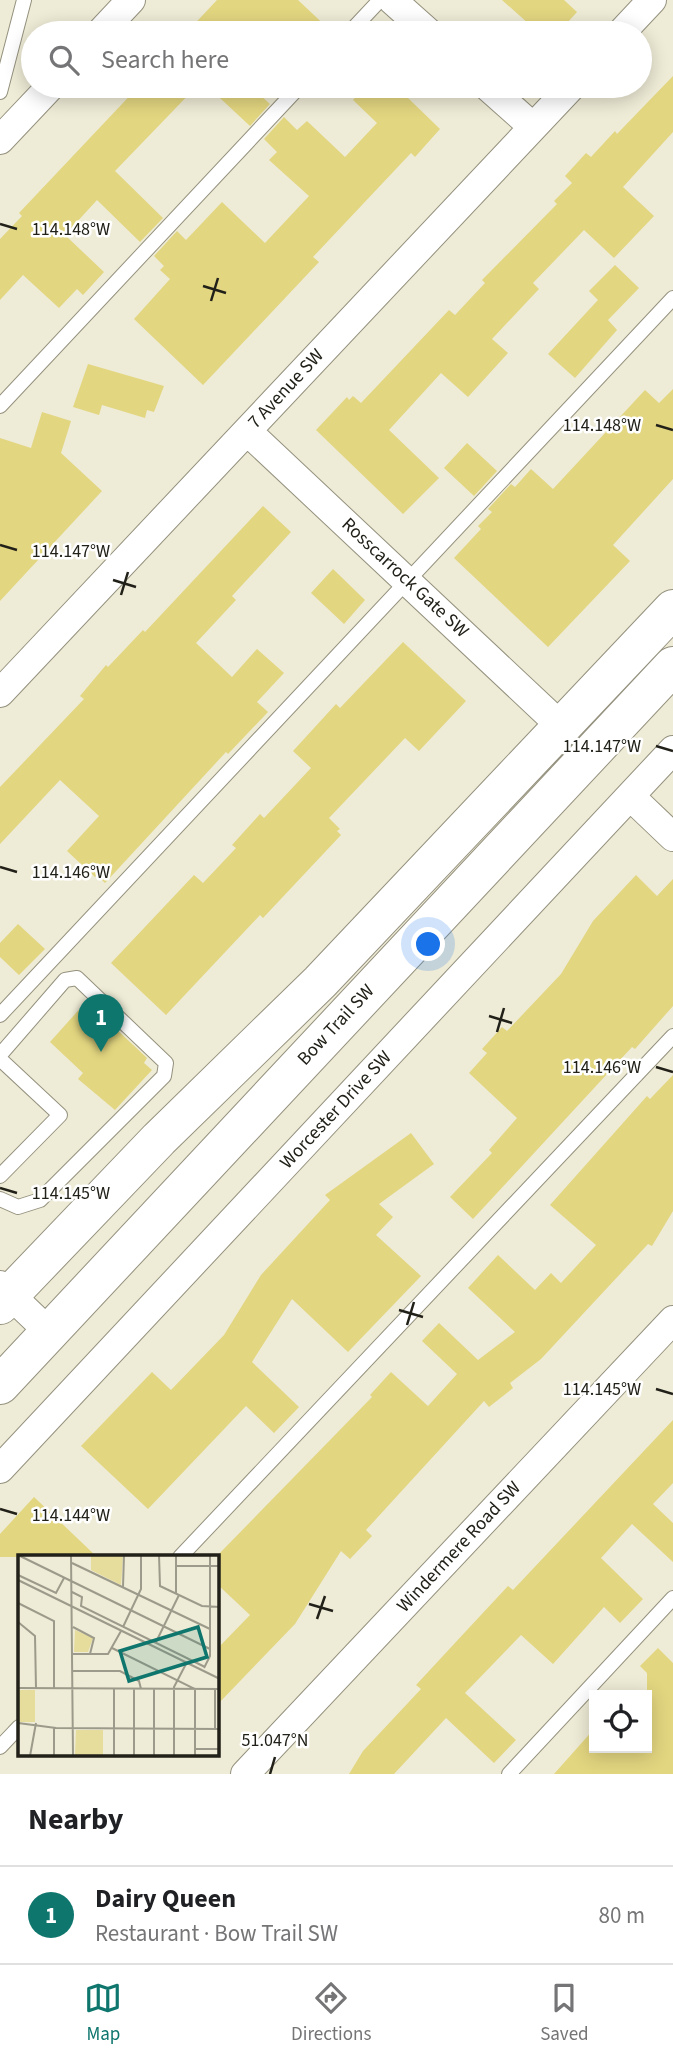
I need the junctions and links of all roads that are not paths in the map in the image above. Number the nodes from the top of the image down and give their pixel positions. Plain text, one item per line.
1 (23, 0) edge
2 (131, 0) edge
3 (380, 0) edge
4 (392, 0) edge
5 (652, 0) edge
6 (111, 21) edge
7 (360, 21) edge
8 (416, 21) edge
9 (632, 21) edge
10 (0, 92) edge
11 (40, 98) edge
12 (289, 98) edge
13 (500, 98) edge
14 (561, 98) edge
15 (533, 127) junction
16 (0, 140) edge
17 (673, 298) edge
18 (0, 406) edge
19 (247, 431) junction
20 (407, 579) junction
21 (673, 609) edge
22 (673, 666) edge
23 (0, 693) edge
24 (562, 727) junction
25 (673, 750) edge
26 (630, 796) junction
27 (673, 837) edge
28 (0, 1015) edge
29 (673, 1036) edge
30 (0, 1057) edge
31 (2, 1168) edge
32 (0, 1199) edge
33 (3, 1294) edge
34 (673, 1320) edge
35 (49, 1332) junction
36 (0, 1385) edge
37 (0, 1469) edge
38 (182, 1555) edge
39 (673, 1598) edge
40 (18, 1728) edge
41 (0, 1747) edge
42 (245, 1774) edge
43 (509, 1774) edge

1 - 10 lane
2 - 6 street
3 - 7 lane
4 - 8 street
5 - 9 street
11 - 16 street
12 - 18 lane
13 - 15 street
14 - 15 street, 7 Avenue SW
15 - 19 street, 7 Avenue SW
17 - 20 lane
19 - 20 street, Rosscarrock Gate SW
19 - 23 street, 7 Avenue SW
20 - 24 street, Rosscarrock Gate SW
20 - 28 lane
21 - 24 main road
22 - 35 main road, Bow Trail SW
24 - 33 main road
25 - 26 street, Worcester Drive SW
26 - 27 street
26 - 37 street, Worcester Drive SW
29 - 38 lane
30 - 31 lane
30 - 32 lane
33 - 35 street
34 - 42 street, Windermere Road SW
35 - 36 main road, Bow Trail SW
39 - 43 lane
40 - 41 lane

